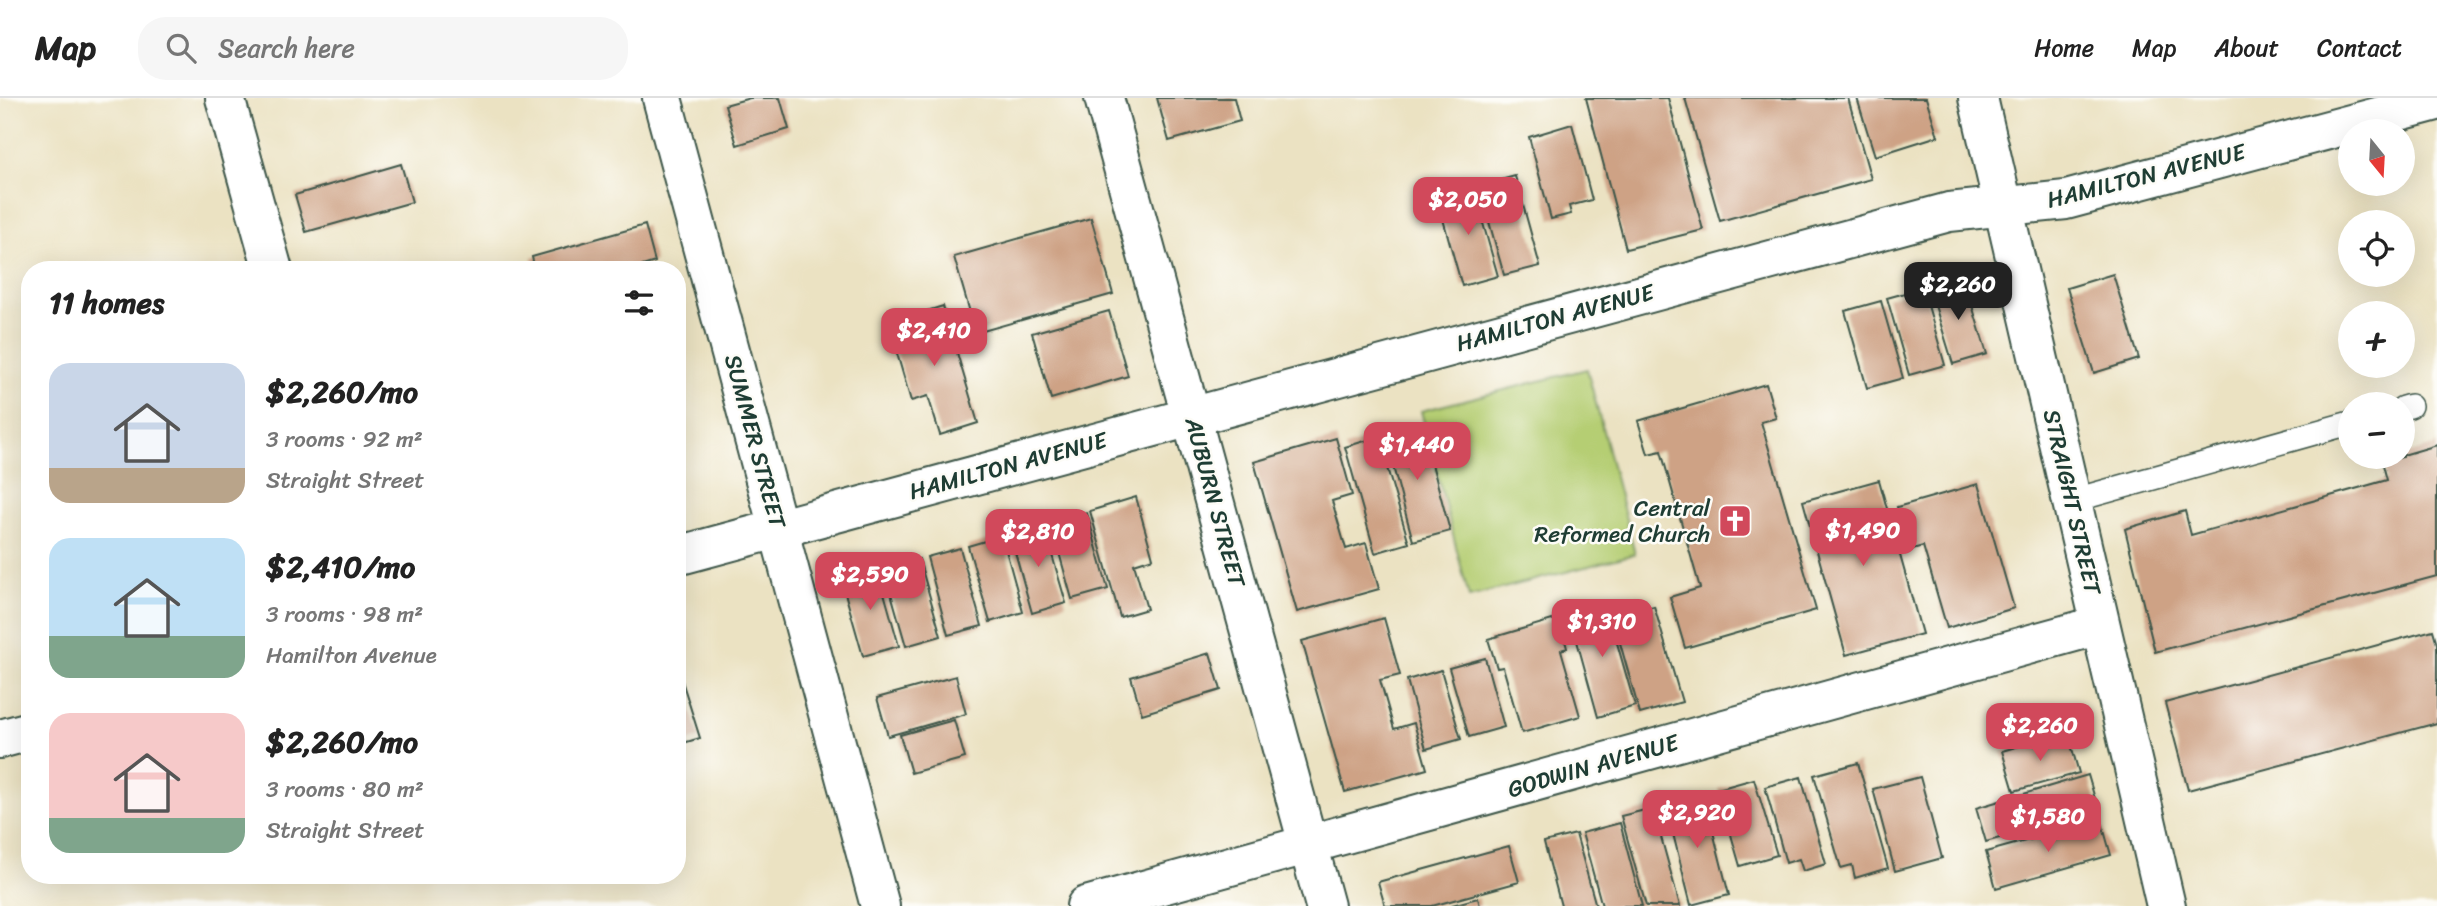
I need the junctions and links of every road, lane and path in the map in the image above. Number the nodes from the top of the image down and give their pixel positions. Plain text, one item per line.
1 (225, 98) edge
2 (662, 98) edge
3 (1104, 98) edge
4 (1978, 98) edge
5 (2437, 101) edge
6 (2004, 207) junction
7 (270, 261) edge
8 (1191, 417) junction
9 (2338, 426) edge
10 (2071, 501) junction
11 (778, 528) junction
12 (686, 554) edge
13 (2100, 625) junction
14 (21, 733) edge
15 (0, 739) edge
16 (1308, 846) junction
17 (880, 906) edge
18 (1086, 906) edge
19 (1325, 906) edge
20 (2166, 906) edge

1 - 7 street
2 - 11 street, SUMMER STREET
3 - 8 street, AUBURN STREET
4 - 6 street, STRAIGHT STREET
5 - 6 street, HAMILTON AVENUE
6 - 8 street, HAMILTON AVENUE
6 - 10 street, STRAIGHT STREET
8 - 11 street, HAMILTON AVENUE
8 - 16 street, AUBURN STREET
9 - 10 lane
10 - 13 street, STRAIGHT STREET
11 - 12 street, HAMILTON AVENUE
11 - 17 street, SUMMER STREET
13 - 16 street, GODWIN AVENUE
13 - 20 street, STRAIGHT STREET
14 - 15 street
16 - 18 street, GODWIN AVENUE
16 - 19 street, AUBURN STREET

